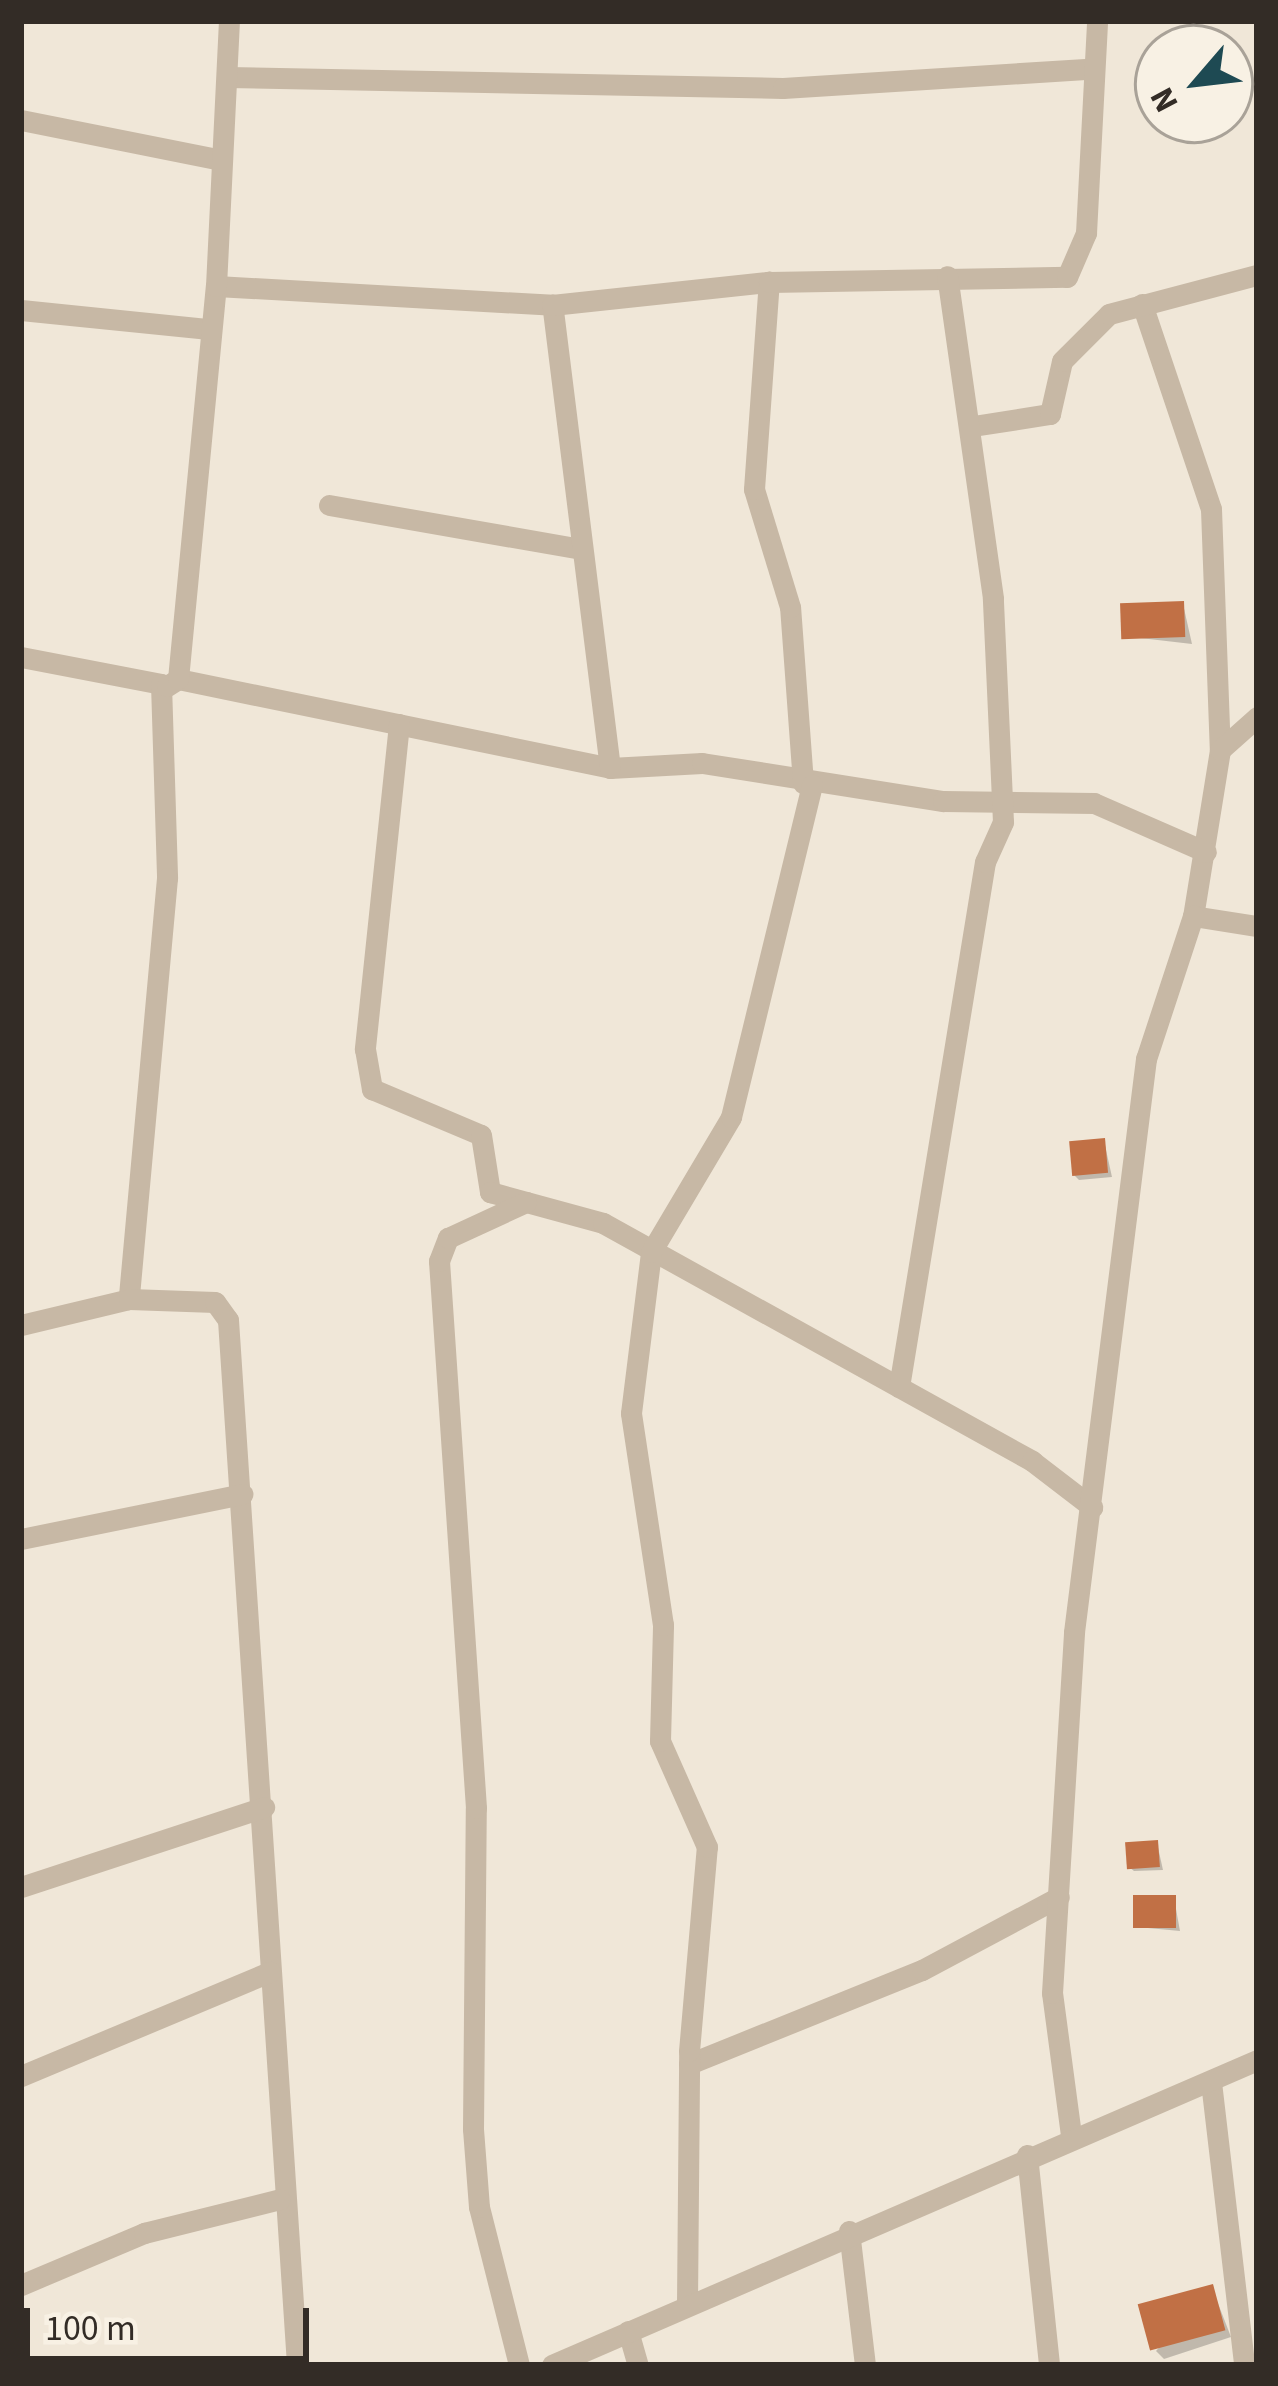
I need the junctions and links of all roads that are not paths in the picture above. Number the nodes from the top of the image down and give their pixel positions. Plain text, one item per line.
1 (229, 21) edge
2 (1097, 21) edge
3 (1089, 69) junction
4 (227, 77) junction
5 (21, 121) edge
6 (223, 160) junction
7 (1257, 275) edge
8 (947, 277) junction
9 (769, 282) junction
10 (216, 286) junction
11 (1142, 304) junction
12 (552, 305) junction
13 (21, 310) edge
14 (209, 329) junction
15 (973, 426) junction
16 (328, 506) dead end
17 (581, 549) junction
18 (21, 657) edge
19 (170, 684) junction
20 (1257, 717) edge
21 (399, 724) junction
22 (1220, 751) junction
23 (610, 768) junction
24 (807, 784) junction
25 (1004, 802) junction
26 (1206, 852) junction
27 (1192, 916) junction
28 (1257, 926) edge
29 (526, 1202) junction
30 (651, 1252) junction
31 (129, 1299) junction
32 (21, 1324) edge
33 (899, 1387) junction
34 (242, 1494) junction
35 (1092, 1507) junction
36 (21, 1539) edge
37 (264, 1807) junction
38 (21, 1887) edge
39 (1059, 1897) junction
40 (270, 1972) junction
41 (1257, 2060) edge
42 (689, 2064) junction
43 (21, 2076) edge
44 (1211, 2082) junction
45 (1071, 2135) junction
46 (1027, 2155) junction
47 (280, 2199) junction
48 (849, 2231) junction
49 (21, 2285) edge
50 (687, 2304) junction
51 (628, 2331) junction
52 (297, 2365) edge
53 (519, 2365) edge
54 (552, 2365) edge
55 (638, 2365) edge
56 (865, 2365) edge
57 (1049, 2365) edge
58 (1244, 2365) edge

1 - 4 street
2 - 3 street
3 - 4 street
3 - 8 street
4 - 6 street
5 - 6 street
6 - 10 street
7 - 11 street
8 - 9 street
8 - 15 street
9 - 12 street
9 - 24 street
10 - 12 street
10 - 14 street
11 - 15 street
11 - 22 street
12 - 17 street
13 - 14 street
14 - 19 street
15 - 25 street
16 - 17 street
17 - 23 street
18 - 19 street
19 - 21 street
19 - 31 street
20 - 22 street
21 - 23 street
21 - 29 street
22 - 26 street
23 - 24 street
24 - 25 street
24 - 30 street
25 - 26 street
25 - 33 street
26 - 27 street
27 - 28 street
27 - 35 street
29 - 30 street
29 - 53 street
30 - 33 street
30 - 42 street
31 - 32 street
31 - 34 street
33 - 35 street
34 - 36 street
34 - 37 street
35 - 39 street
37 - 38 street
37 - 40 street
39 - 42 street
39 - 45 street
40 - 43 street
40 - 47 street
41 - 44 street
42 - 50 street
44 - 45 street
44 - 58 street
45 - 46 street
46 - 48 street
46 - 57 street
47 - 49 street
47 - 52 street
48 - 50 street
48 - 56 street
50 - 51 street
51 - 54 street
51 - 55 street

